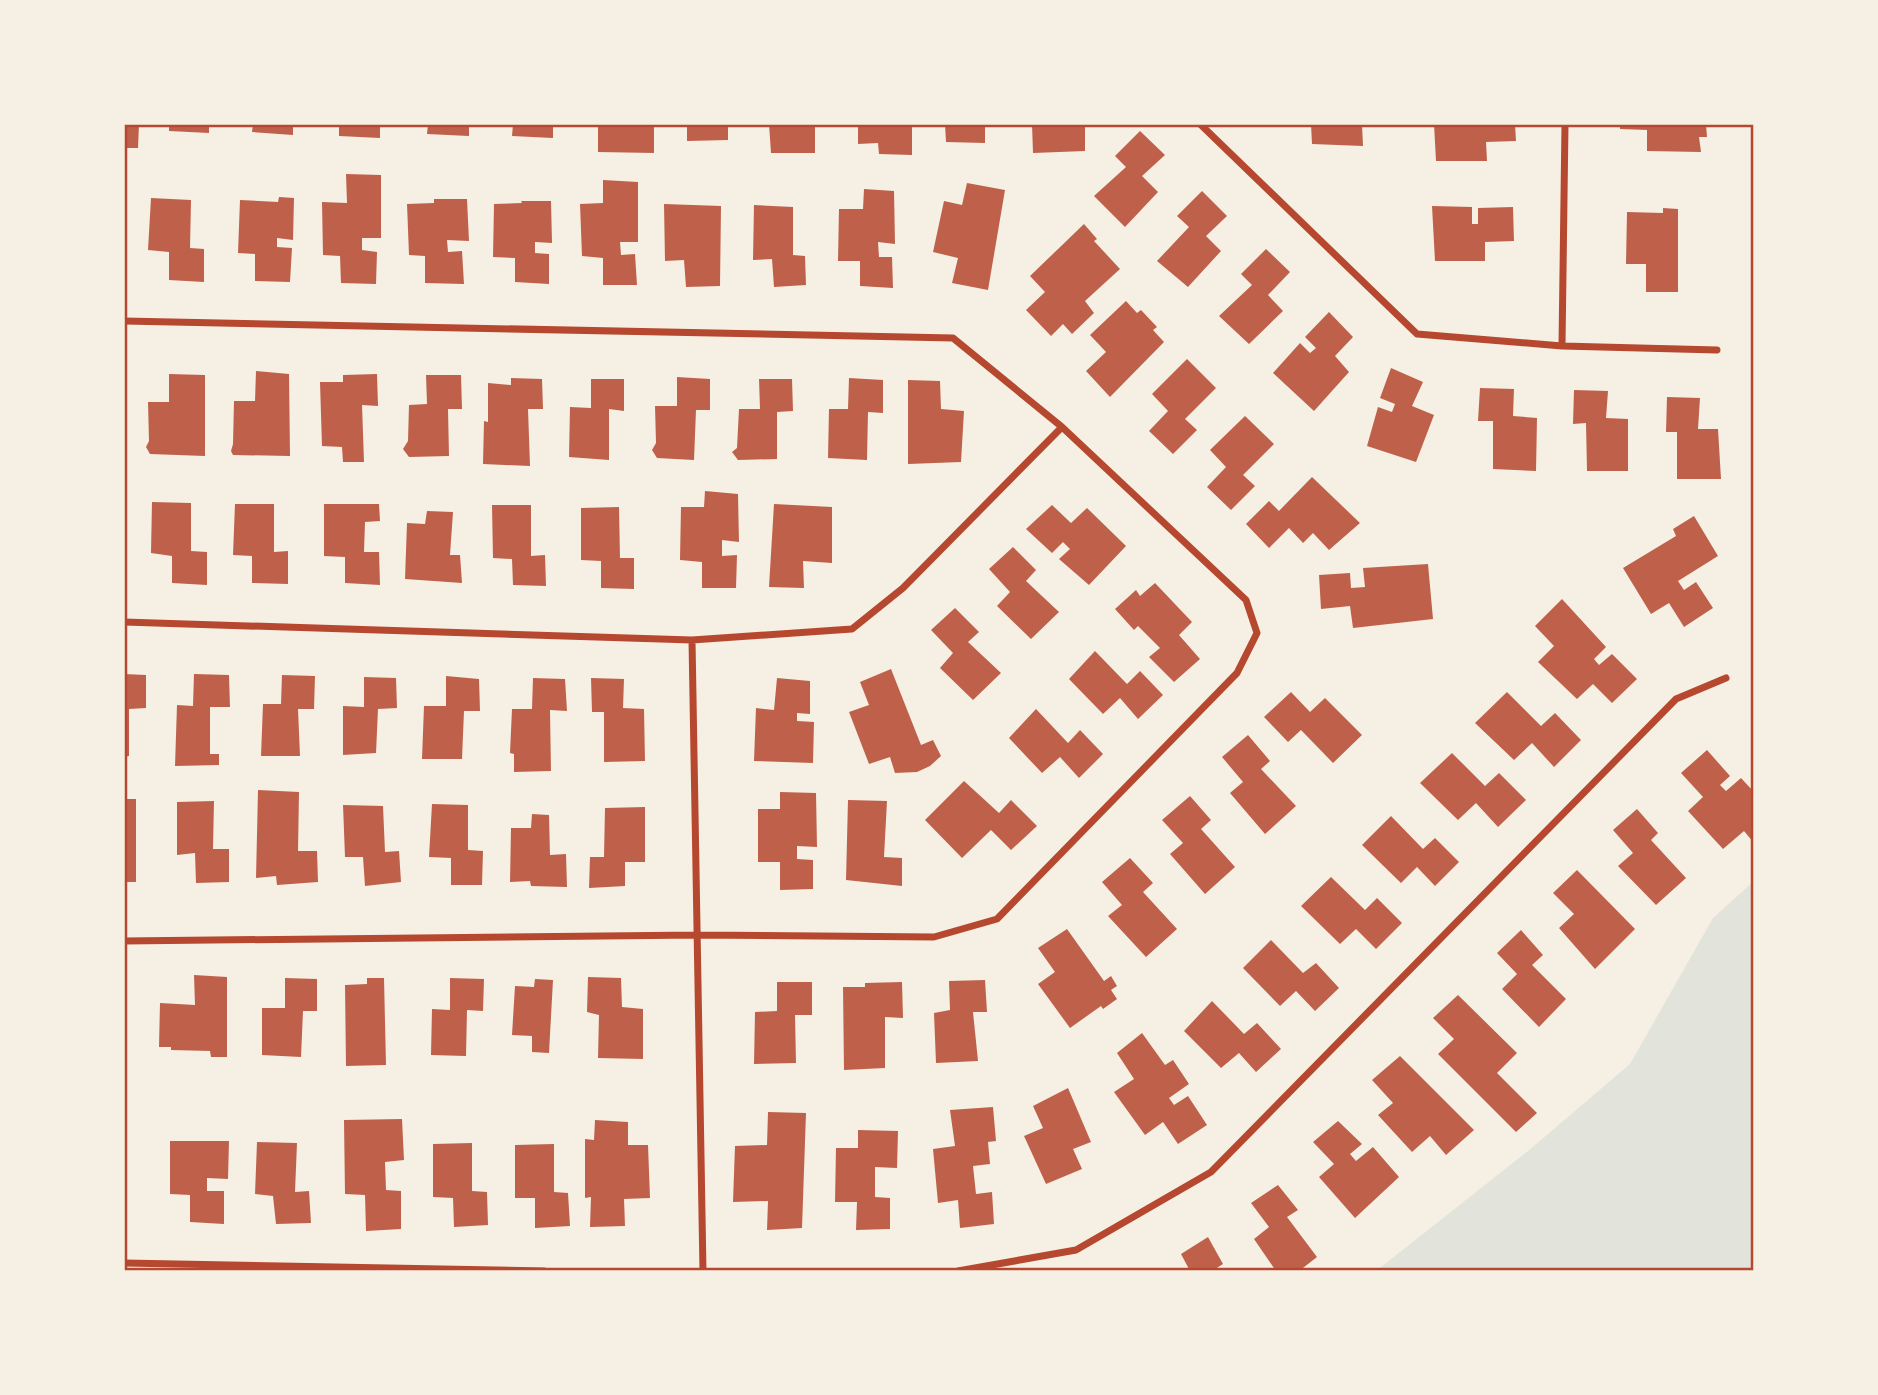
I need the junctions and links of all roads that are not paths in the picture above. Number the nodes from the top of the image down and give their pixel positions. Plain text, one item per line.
1 (1200, 124) edge
2 (1565, 124) edge
3 (124, 321) edge
4 (1562, 346) junction
5 (1717, 350) dead end
6 (1062, 427) junction
7 (124, 622) edge
8 (692, 640) junction
9 (1726, 678) dead end
10 (697, 935) junction
11 (124, 942) edge
12 (124, 1263) edge
13 (544, 1271) edge
14 (703, 1271) edge
15 (958, 1271) edge

1 - 4 street
2 - 4 street
3 - 6 street
4 - 5 street
6 - 8 street
6 - 10 street
7 - 8 street
8 - 10 street
9 - 15 street
10 - 11 street
10 - 14 street
12 - 13 street

